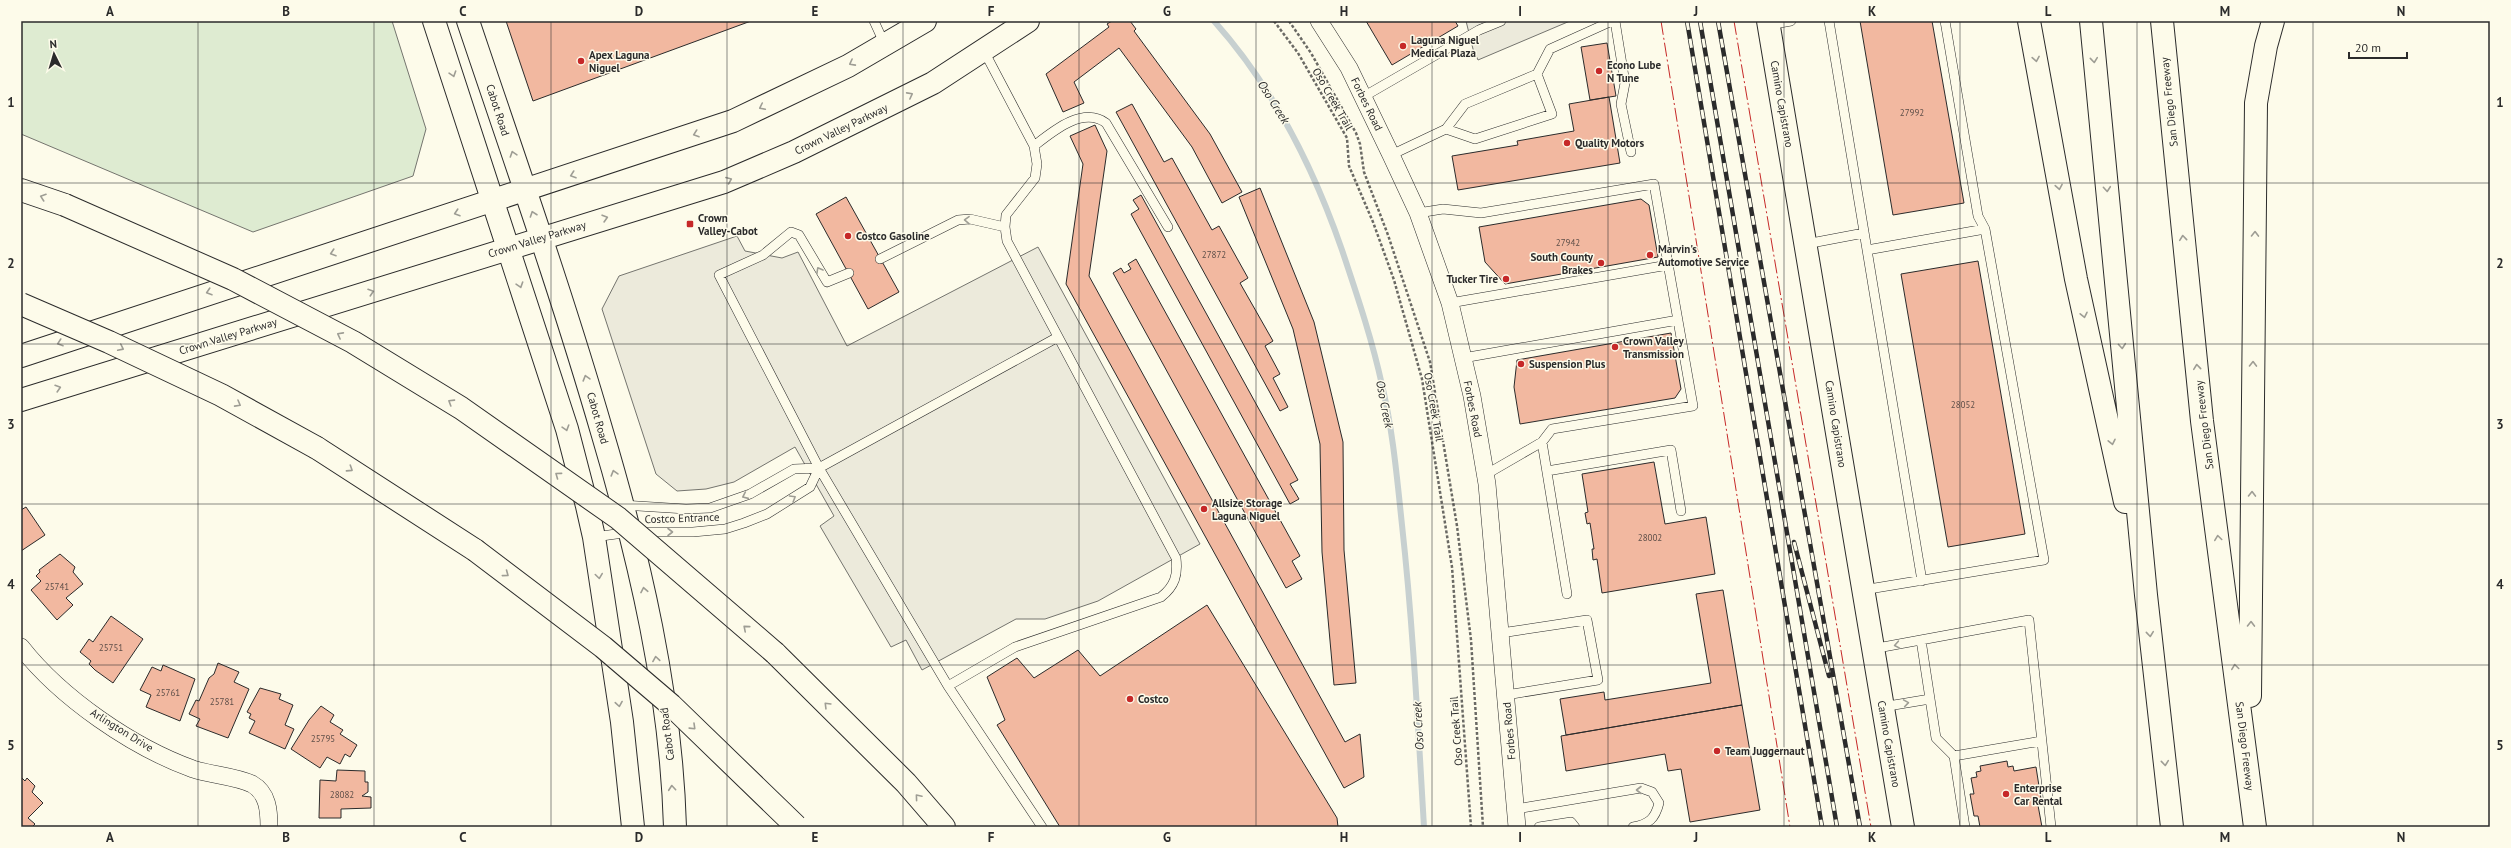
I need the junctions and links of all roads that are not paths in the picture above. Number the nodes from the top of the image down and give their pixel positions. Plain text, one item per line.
1 (434, 21) edge
2 (468, 21) edge
3 (874, 21) edge
4 (1028, 21) edge
5 (1318, 21) edge
6 (1501, 21) edge
7 (1613, 21) edge
8 (1791, 21) edge
9 (1829, 21) edge
10 (1945, 21) edge
11 (2028, 21) edge
12 (2090, 21) edge
13 (2162, 21) edge
14 (2273, 21) edge
15 (923, 22) edge
16 (1768, 23) edge
17 (885, 46) junction
18 (984, 51) junction
19 (1537, 74) junction
20 (1363, 97) junction
21 (1446, 129) junction
22 (1034, 146) junction
23 (1631, 152) dead end
24 (1392, 155) junction
25 (21, 190) edge
26 (525, 191) junction
27 (494, 201) junction
28 (1418, 212) junction
29 (1005, 227) junction
30 (1168, 227) dead end
31 (1985, 229) junction
32 (1864, 233) junction
33 (541, 237) junction
34 (1806, 244) junction
35 (508, 247) junction
36 (1867, 250) junction
37 (880, 259) dead end
38 (1668, 265) junction
39 (849, 273) dead end
40 (1450, 303) junction
41 (21, 304) edge
42 (1678, 320) junction
43 (1058, 337) junction
44 (21, 356) edge
45 (1463, 358) junction
46 (21, 400) edge
47 (1542, 442) junction
48 (819, 468) junction
49 (1547, 471) junction
50 (1485, 475) junction
51 (623, 504) junction
52 (587, 506) junction
53 (1681, 511) dead end
54 (631, 532) junction
55 (594, 537) junction
56 (1922, 580) junction
57 (1863, 590) junction
58 (1567, 594) dead end
59 (2146, 595) junction
60 (1501, 633) junction
61 (1921, 640) junction
62 (21, 647) edge
63 (1872, 649) junction
64 (948, 686) junction
65 (1506, 695) junction
66 (1930, 699) junction
67 (1882, 707) junction
68 (2041, 741) junction
69 (1954, 756) junction
70 (2249, 775) junction
71 (1516, 809) junction
72 (269, 827) edge
73 (633, 827) edge
74 (675, 827) edge
75 (796, 827) edge
76 (944, 827) edge
77 (1042, 827) edge
78 (1517, 827) edge
79 (1539, 827) edge
80 (1576, 827) edge
81 (1633, 827) edge
82 (1903, 827) edge
83 (1965, 827) edge
84 (2050, 827) edge
85 (2172, 827) edge
86 (2255, 827) edge

1 -> 27 main road
26 -> 2 main road, Cabot Road
3 - 17 lane
4 - 18 main road, Crown Valley Parkway
5 - 20 street, Forbes Road
6 - 20 lane
7 - 19 lane
7 - 23 lane
8 - 16 lane
9 - 32 lane
10 - 31 lane
11 -> 59 main road
12 -> 59 main road
70 -> 13 main road, San Diego Freeway
70 -> 14 main road
15 - 17 main road
16 - 34 main road, Camino Capistrano
17 -> 26 main road
18 - 22 lane
33 -> 18 main road, Crown Valley Parkway
19 - 21 lane
19 - 21 lane
20 - 24 street, Forbes Road
21 - 24 lane
22 - 29 lane
22 - 30 lane
24 - 28 street, Forbes Road
76 -> 25 main road, bridge
26 - 27 main road
33 -> 26 main road, Cabot Road
27 - 35 main road
27 -> 44 main road
28 - 38 lane
28 - 40 street, Forbes Road
29 -> 37 lane
29 - 43 lane
31 - 36 lane
31 - 56 lane
32 - 34 lane
32 - 36 lane
33 - 35 main road, Crown Valley Parkway
51 -> 33 main road, Cabot Road
34 - 57 main road, Camino Capistrano
46 -> 35 main road, Crown Valley Parkway
35 -> 52 main road
36 - 56 lane
38 - 40 lane
38 - 42 lane
39 -> 48 lane
40 - 45 street, Forbes Road
41 -> 75 main road, bridge
42 - 45 lane
42 - 47 lane
43 - 48 lane
43 - 64 lane
45 - 50 street, Forbes Road
47 - 49 lane
47 - 50 lane
48 -> 51 lane, Costco Entrance
54 -> 48 lane, Costco Entrance
48 - 64 lane
49 - 53 lane
49 - 58 lane
50 - 60 street, Forbes Road
51 - 52 lane, Costco Entrance
51 - 54 main road, Cabot Road
52 - 55 main road
54 - 55 lane, Costco Entrance
74 -> 54 main road, Cabot Road
55 -> 73 main road
56 - 57 lane
57 - 63 main road, Camino Capistrano
59 -> 85 main road
60 - 65 street, Forbes Road
60 - 65 lane
61 -> 63 lane
61 - 66 lane
61 - 68 lane
62 - 72 street, Arlington Drive
63 - 67 main road, Camino Capistrano
64 - 77 lane
65 - 71 street, Forbes Road
67 -> 66 lane
66 - 69 lane
67 - 82 main road, Camino Capistrano
68 - 69 lane
68 - 84 lane
69 - 83 lane
70 - 86 main road, San Diego Freeway
71 - 78 street, Forbes Road
81 -> 71 lane
79 - 80 lane

